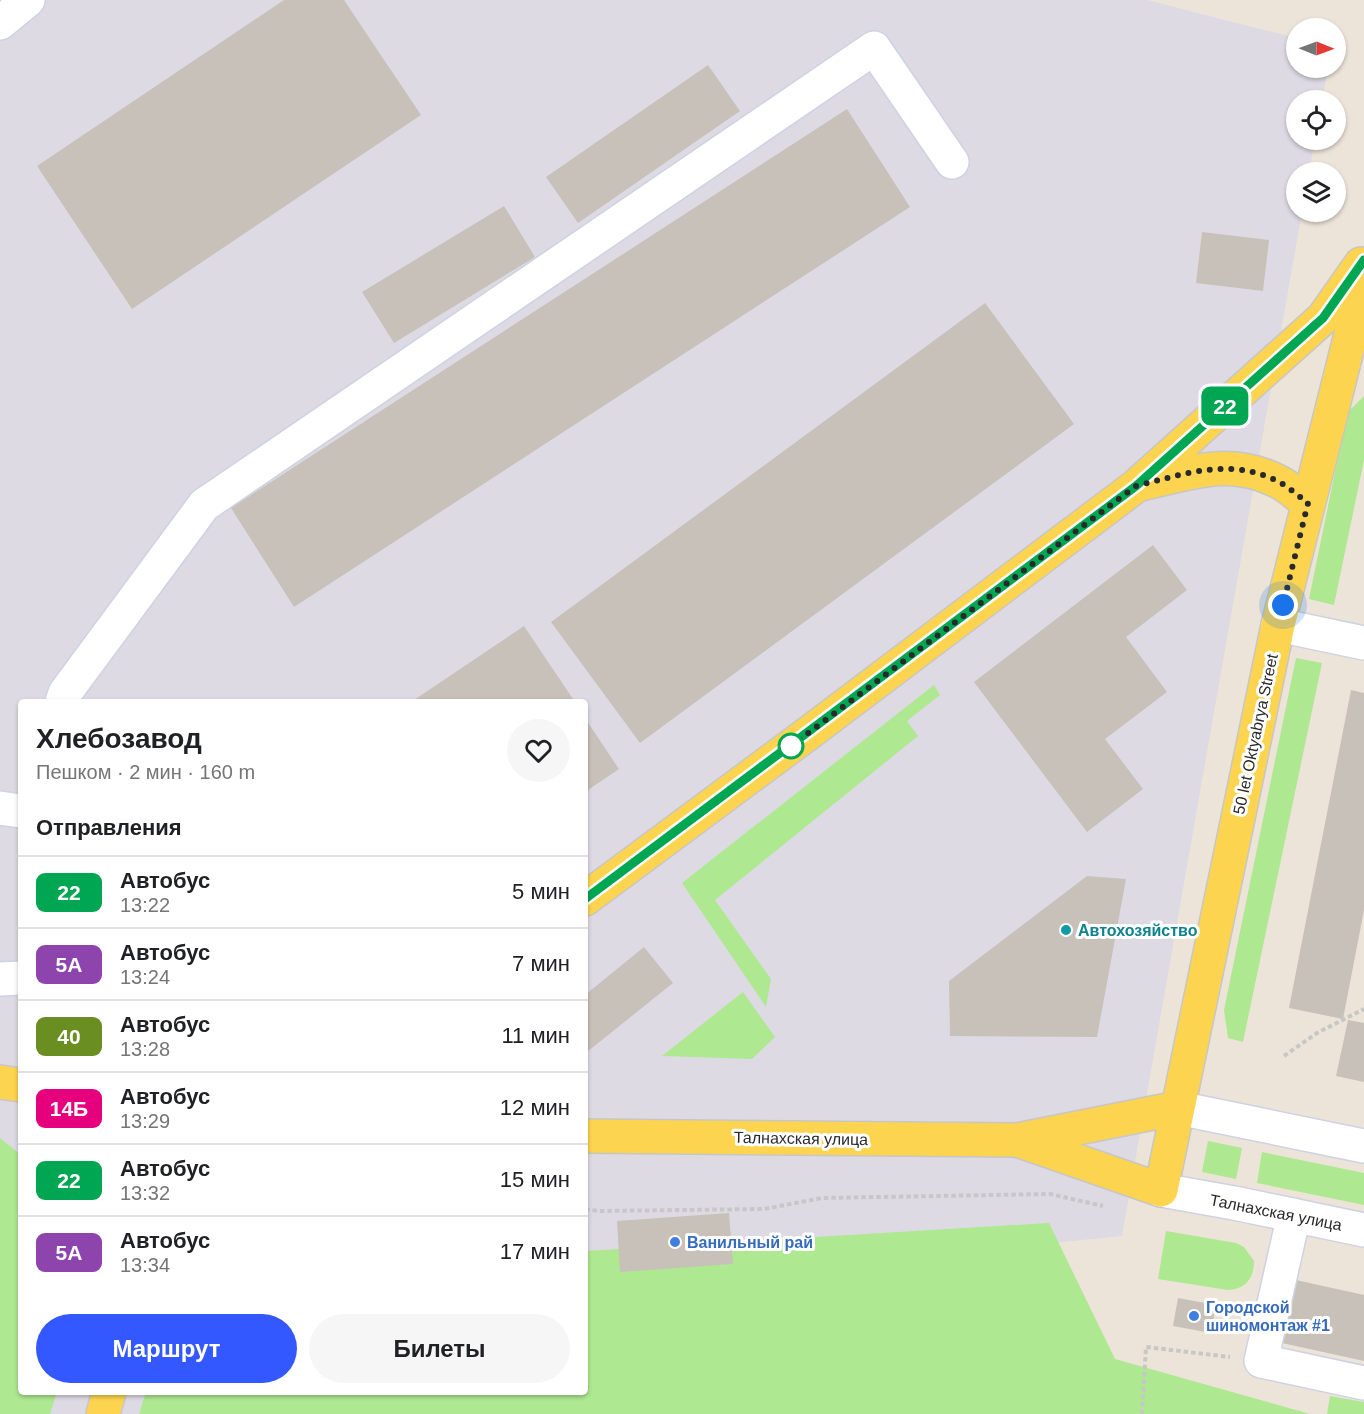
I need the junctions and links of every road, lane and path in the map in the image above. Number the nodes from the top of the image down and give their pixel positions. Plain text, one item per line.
1 (28, 0) edge
2 (0, 23) edge
3 (952, 162) dead end
4 (1364, 260) edge
5 (1364, 282) edge
6 (1357, 340) edge
7 (1136, 486) junction
8 (1308, 503) junction
9 (1278, 625) junction
10 (1364, 643) edge
11 (63, 699) edge
12 (0, 808) edge
13 (18, 810) edge
14 (588, 897) edge
15 (18, 978) edge
16 (0, 979) edge
17 (1364, 1009) edge
18 (1284, 1056) dead end
19 (0, 1082) edge
20 (18, 1085) edge
21 (1178, 1108) junction
22 (588, 1136) edge
23 (1017, 1140) junction
24 (1364, 1146) edge
25 (1161, 1190) junction
26 (1108, 1207) dead end
27 (588, 1209) edge
28 (1294, 1215) junction
29 (1364, 1230) edge
30 (1261, 1361) junction
31 (1364, 1383) edge
32 (108, 1395) edge
33 (103, 1414) edge
34 (1142, 1414) edge

1 - 2 street
3 - 11 street
4 - 7 main road
5 - 6 main road, 50 let Oktyabrya Street
6 - 8 main road, 50 let Oktyabrya Street
7 - 8 main road
7 - 14 main road
8 - 9 main road, 50 let Oktyabrya Street
9 - 10 street
9 - 21 main road, 50 let Oktyabrya Street
12 - 13 street
15 - 16 street
17 - 18 path
19 - 20 main road
21 - 23 main road, Талнахская улица
21 - 24 street, Талнахская улица
21 - 25 main road, 50 let Oktyabrya Street
22 - 23 main road, Талнахская улица
23 - 25 main road, Талнахская улица
25 - 28 street, Талнахская улица
26 - 27 path
28 - 29 street, Талнахская улица
28 - 30 street
30 - 31 street
30 - 34 path
32 - 33 main road

